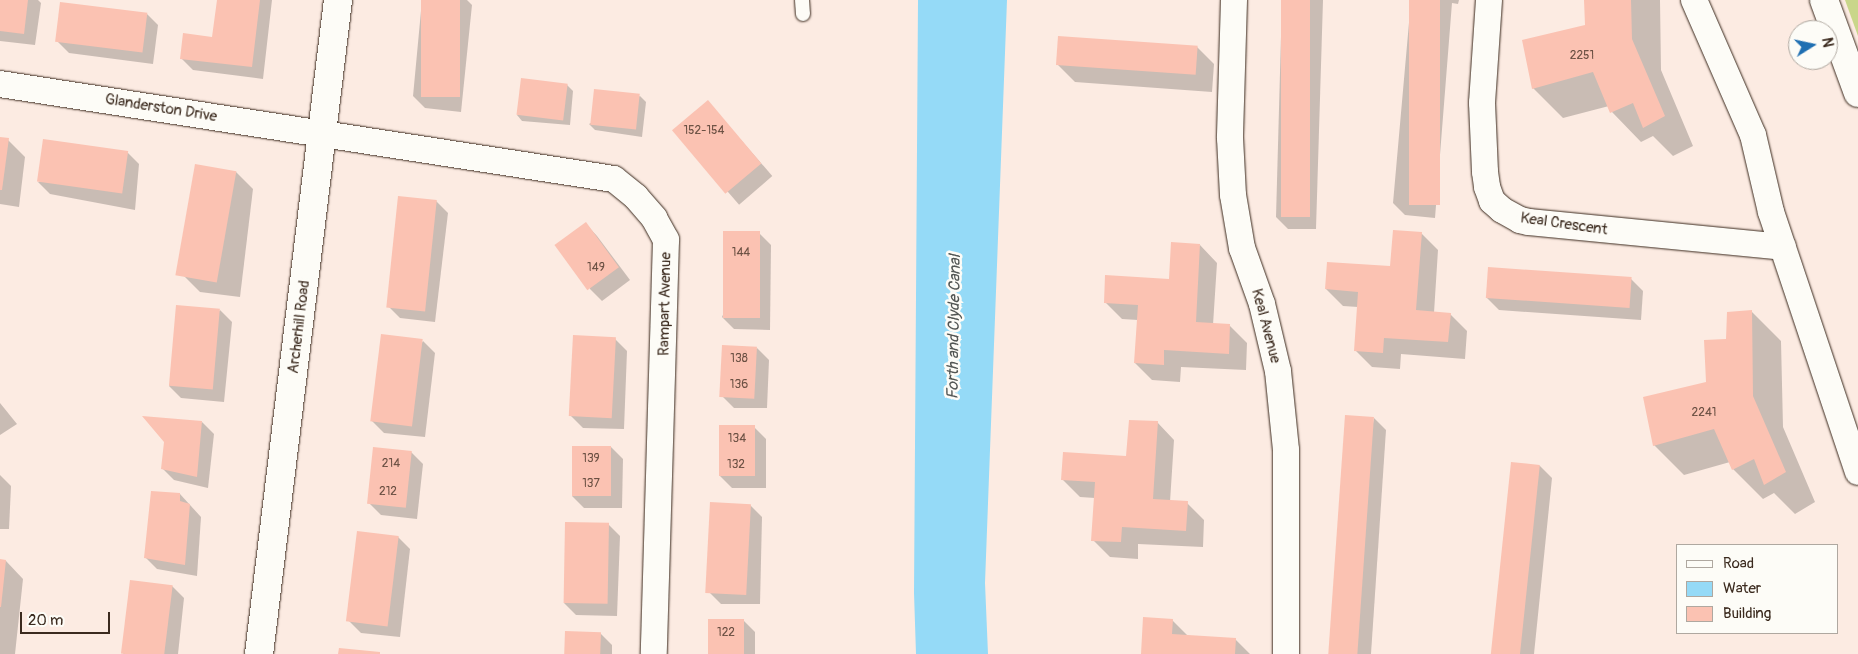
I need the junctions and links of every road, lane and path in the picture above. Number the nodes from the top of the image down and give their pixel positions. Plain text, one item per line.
1 (338, 0) edge
2 (802, 0) edge
3 (1234, 0) edge
4 (1489, 0) edge
5 (1694, 0) edge
6 (1824, 0) edge
7 (803, 14) dead end
8 (0, 84) edge
9 (1858, 93) edge
10 (322, 133) junction
11 (1783, 247) junction
12 (1858, 472) edge
13 (259, 654) edge
14 (654, 654) edge
15 (1286, 654) edge

1 - 10 street, Archerhill Road
2 - 7 lane
3 - 15 street, Keal Avenue
4 - 11 street, Keal Crescent
5 - 11 street
6 - 9 street
8 - 10 street, Glanderston Drive
10 - 13 street, Archerhill Road
10 - 14 street, Rampart Avenue
11 - 12 street

